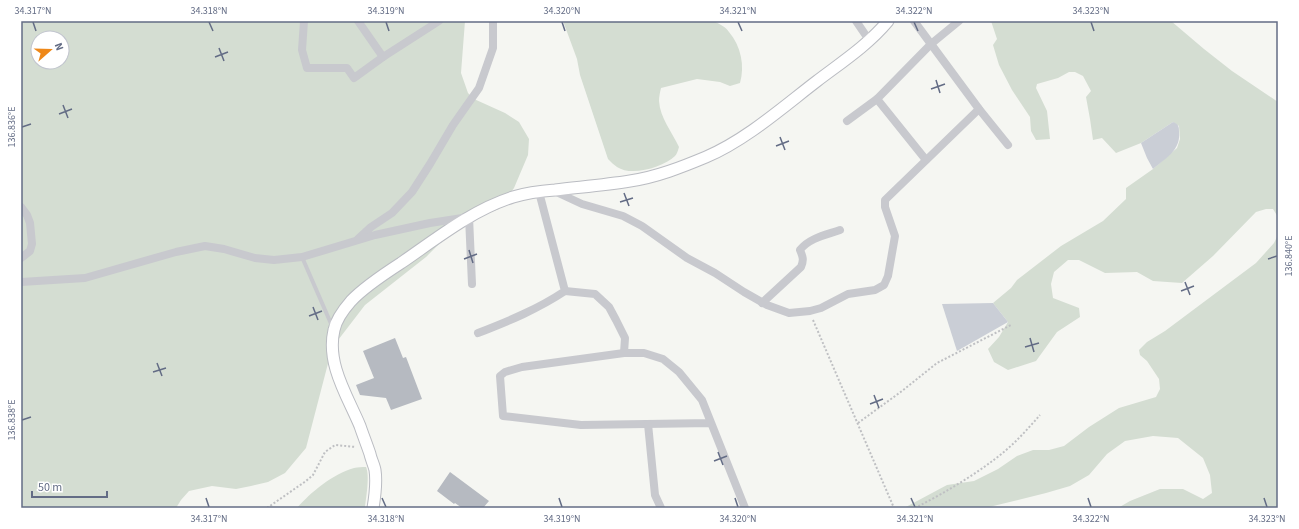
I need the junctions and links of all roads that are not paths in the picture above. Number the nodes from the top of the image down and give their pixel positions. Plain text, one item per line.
1 (304, 21) edge
2 (358, 21) edge
3 (439, 21) edge
4 (493, 21) edge
5 (856, 21) edge
6 (888, 21) edge
7 (914, 21) edge
8 (959, 21) edge
9 (869, 40) junction
10 (931, 44) junction
11 (383, 57) junction
12 (877, 99) junction
13 (979, 109) junction
14 (847, 121) dead end
15 (1008, 145) dead end
16 (926, 160) junction
17 (551, 190) junction
18 (539, 192) junction
19 (21, 207) edge
20 (469, 217) junction
21 (840, 230) dead end
22 (357, 240) junction
23 (302, 257) junction
24 (21, 258) edge
25 (21, 282) edge
26 (472, 284) dead end
27 (565, 291) junction
28 (762, 303) junction
29 (334, 330) junction
30 (478, 333) dead end
31 (624, 353) junction
32 (711, 423) junction
33 (648, 424) junction
34 (373, 508) edge
35 (660, 508) edge
36 (745, 508) edge

1 - 11 street
2 - 11 street
3 - 11 street
4 - 22 street
5 - 9 street
6 - 9 street
7 - 10 street
8 - 10 street
9 - 17 street
10 - 12 street
10 - 13 street
12 - 14 street
12 - 16 street
13 - 15 street
13 - 16 street
16 - 28 street
17 - 18 street
17 - 28 street
18 - 20 street
18 - 27 street
19 - 24 street
20 - 22 street
20 - 26 street
20 - 29 street
21 - 28 street
22 - 23 street
23 - 25 street
23 - 29 lane
27 - 30 street
27 - 31 street
29 - 34 street
31 - 32 street
31 - 33 street
32 - 33 street
32 - 36 street
33 - 35 street

